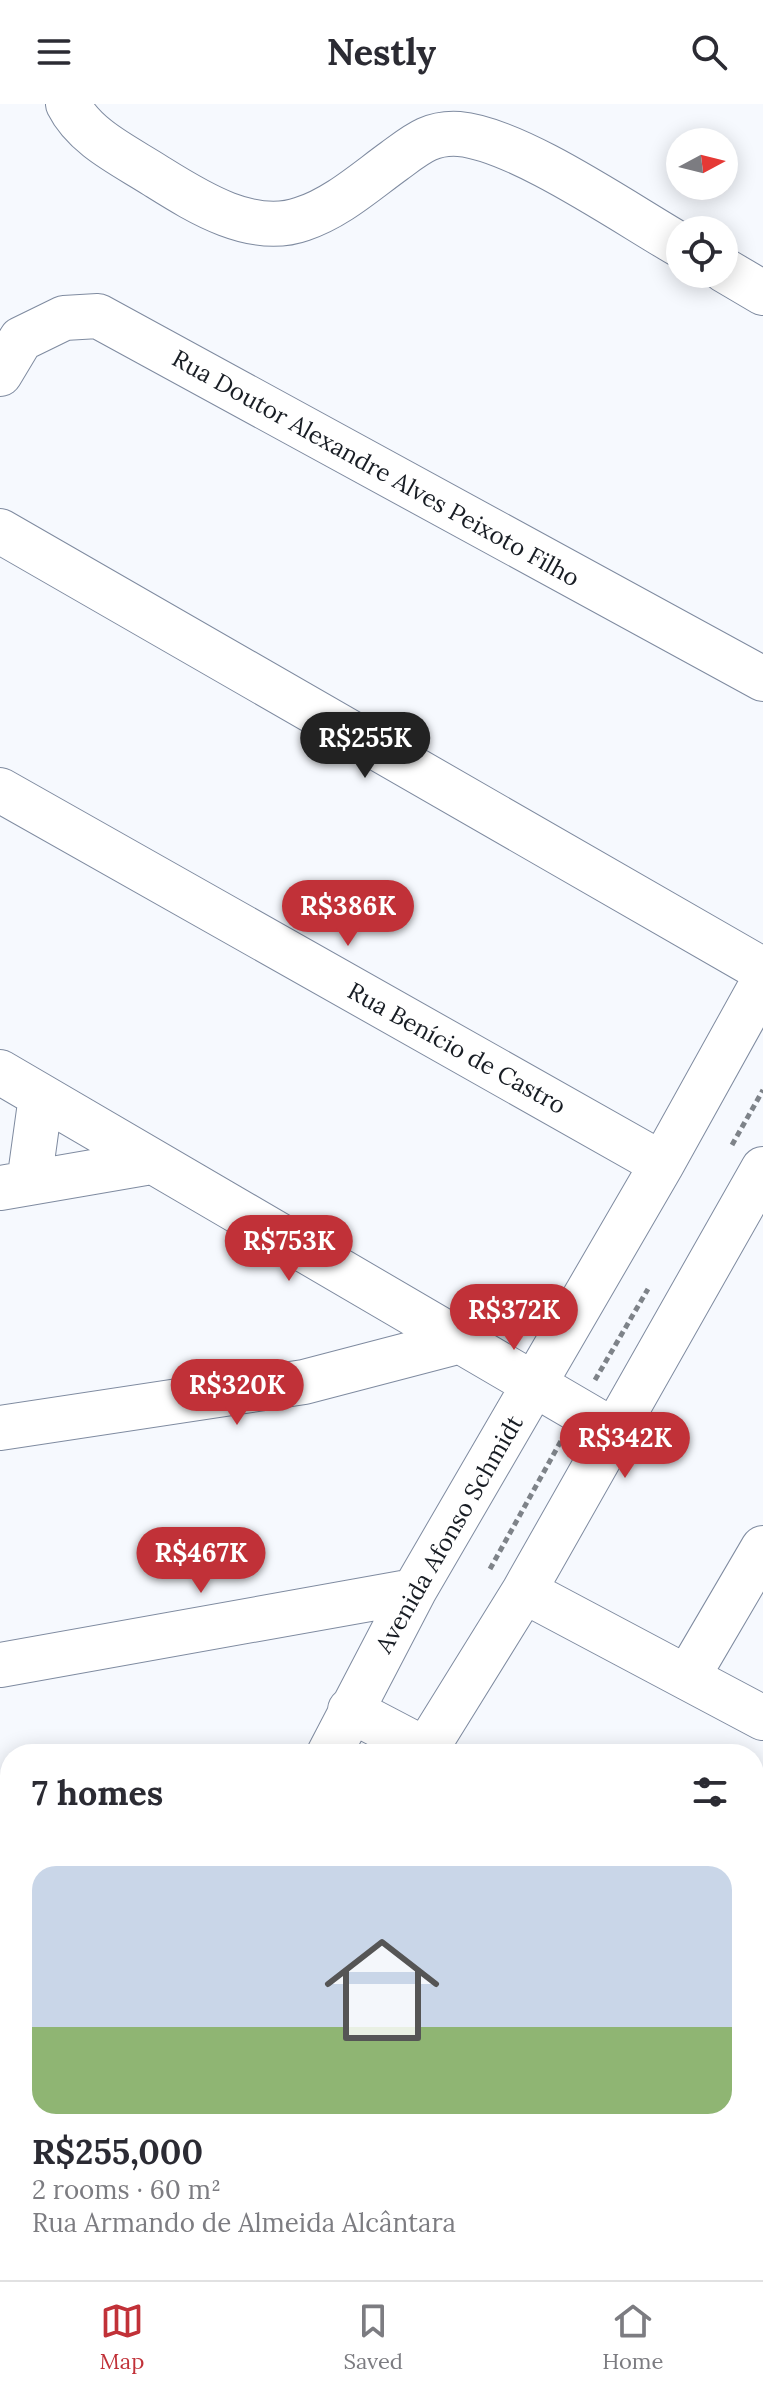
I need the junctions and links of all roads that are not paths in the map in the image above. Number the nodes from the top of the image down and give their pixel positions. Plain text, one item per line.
1 (68, 104) edge
2 (666, 237) edge
3 (738, 278) edge
4 (763, 293) edge
5 (0, 374) edge
6 (0, 531) edge
7 (763, 679) edge
8 (0, 790) edge
9 (763, 970) edge
10 (763, 982) edge
11 (0, 1072) edge
12 (41, 1096) junction
13 (151, 1162) junction
14 (662, 1164) junction
15 (763, 1169) edge
16 (14, 1186) edge
17 (457, 1342) junction
18 (534, 1385) junction
19 (0, 1428) edge
20 (614, 1431) junction
21 (763, 1548) edge
22 (414, 1591) junction
23 (524, 1591) junction
24 (0, 1665) edge
25 (688, 1676) junction
26 (350, 1710) junction
27 (763, 1718) edge
28 (334, 1744) edge
29 (412, 1744) edge
30 (432, 1744) edge

1 - 2 street
3 - 4 street
5 - 7 street, Rua Doutor Alexandre Alves Peixoto Filho
6 - 9 street
8 - 14 street, Rua Benício de Castro
10 - 14 street, Avenida Afonso Schmidt
11 - 12 street
12 - 13 street
12 - 16 street
13 - 16 street
13 - 17 street
14 - 18 street, Avenida Afonso Schmidt
15 - 20 street
17 - 18 street
17 - 19 street
18 - 20 street
18 - 22 street, Avenida Afonso Schmidt
20 - 23 street
21 - 25 street
22 - 24 street
22 - 26 street, Avenida Afonso Schmidt
23 - 25 street
23 - 30 street
25 - 27 street
26 - 28 street, Avenida Afonso Schmidt
26 - 29 street

